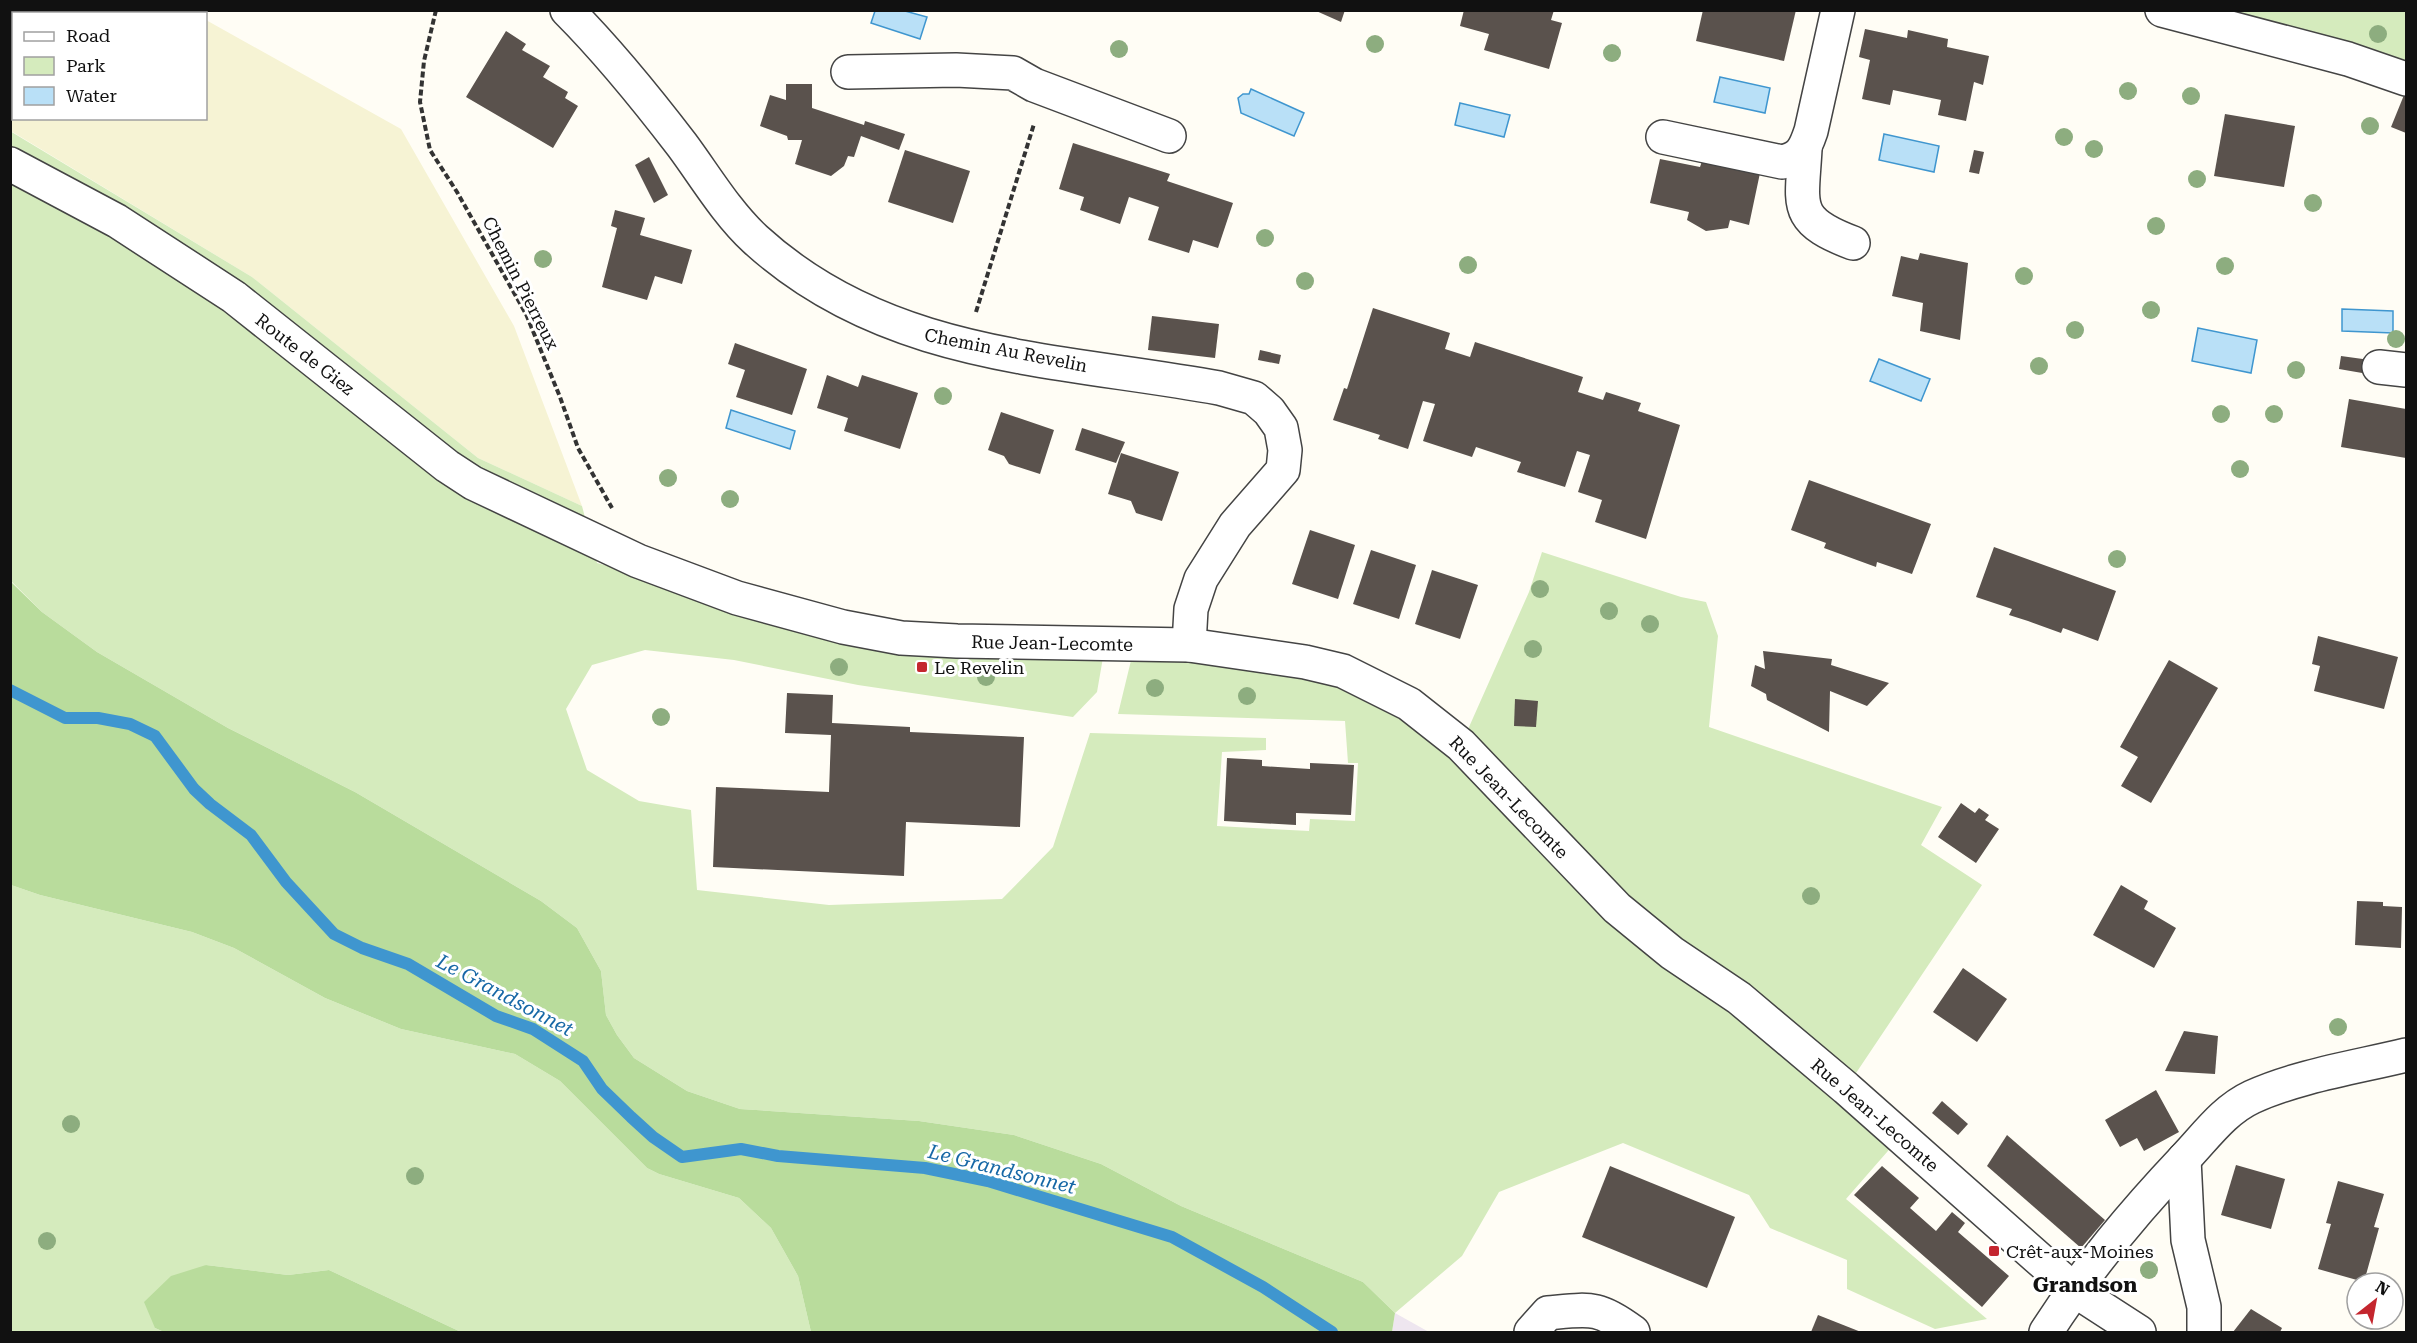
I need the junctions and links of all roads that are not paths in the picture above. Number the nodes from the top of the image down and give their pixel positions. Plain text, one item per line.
1 (567, 10) edge
2 (1838, 10) edge
3 (2162, 10) edge
4 (848, 72) dead end
5 (2406, 79) edge
6 (1169, 136) dead end
7 (1664, 137) dead end
8 (1805, 149) junction
9 (10, 164) edge
10 (1853, 243) dead end
11 (598, 544) joint
12 (1189, 645) junction
13 (2406, 1055) edge
14 (2184, 1159) junction
15 (2074, 1290) junction
16 (1531, 1332) edge
17 (1633, 1332) edge
18 (2046, 1332) edge
19 (2139, 1332) edge
20 (2204, 1332) edge

1 - 12 street, Chemin Au Revelin
2 - 8 street
3 - 5 street
4 - 6 street
7 - 8 street
8 - 10 street
9 - 11 street, Route de Giez
11 - 12 street, Rue Jean-Lecomte
12 - 15 street, Rue Jean-Lecomte
13 - 14 street
14 - 15 street
14 - 20 street
15 - 18 street
15 - 19 street, Rue Jean-Lecomte
16 - 17 street

